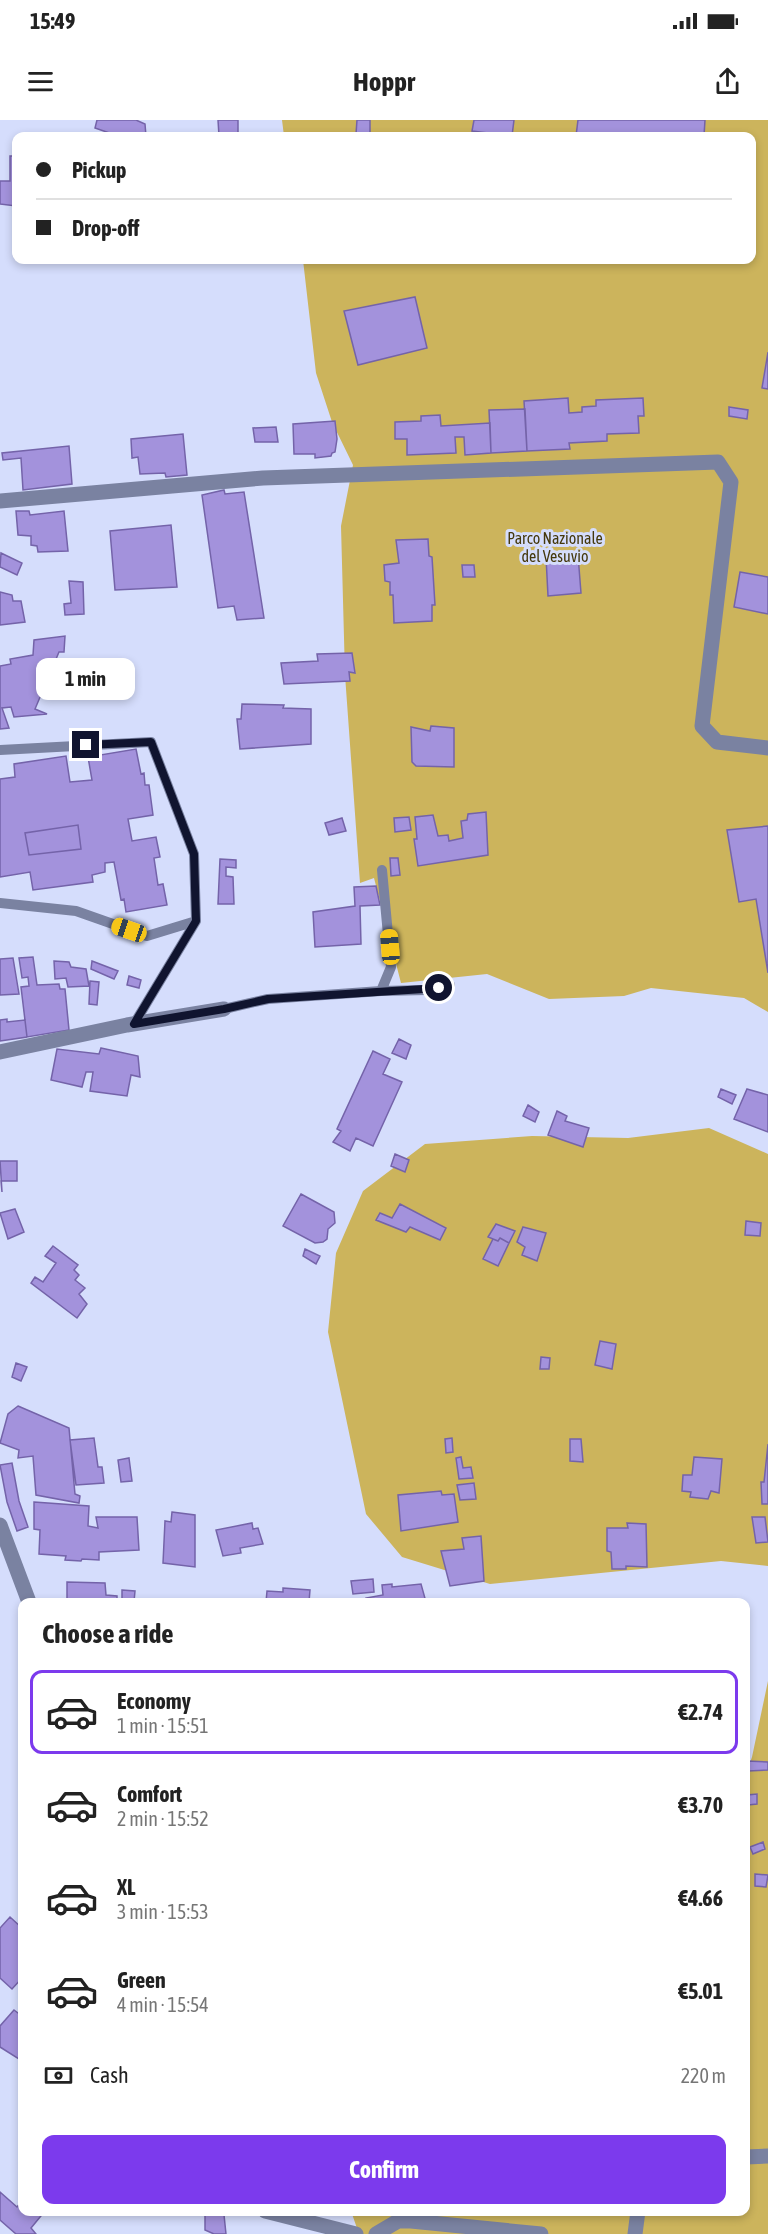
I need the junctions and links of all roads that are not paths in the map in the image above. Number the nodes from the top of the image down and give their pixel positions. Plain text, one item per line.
1 (0, 501) edge
2 (768, 748) edge
3 (0, 750) edge
4 (382, 870) dead end
5 (0, 903) edge
6 (196, 921) junction
7 (450, 985) dead end
8 (381, 991) junction
9 (224, 1009) joint
10 (134, 1024) junction
11 (0, 1052) edge
12 (0, 1525) edge
13 (27, 1598) edge
14 (768, 2156) edge
15 (750, 2157) edge
16 (285, 2216) edge
17 (637, 2216) edge
18 (356, 2234) edge
19 (376, 2234) edge
20 (541, 2234) edge
21 (635, 2234) edge

1 - 2 street
3 - 6 lane
4 - 8 lane
5 - 6 lane
6 - 10 lane
7 - 8 lane
8 - 9 lane
9 - 10 street
10 - 11 street
12 - 13 street
14 - 15 street
16 - 18 street
17 - 21 street
19 - 20 street

